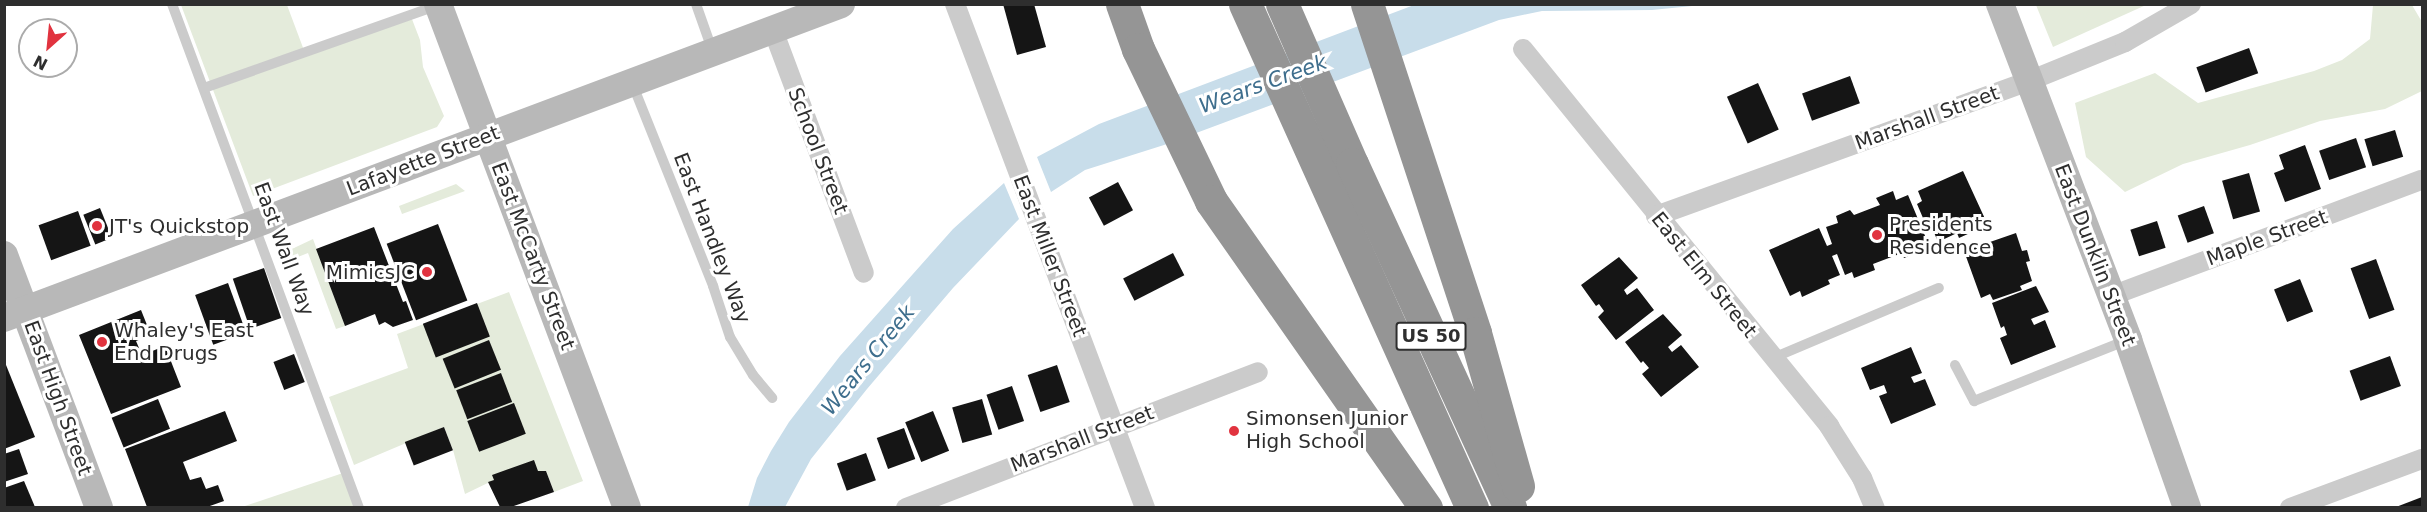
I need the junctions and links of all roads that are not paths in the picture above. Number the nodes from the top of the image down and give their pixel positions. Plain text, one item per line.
1 (172, 4) edge
2 (696, 4) edge
3 (841, 4) edge
4 (955, 4) edge
5 (1114, 4) edge
6 (1245, 4) edge
7 (1282, 4) edge
8 (1367, 4) edge
9 (2000, 4) edge
10 (2191, 4) edge
11 (439, 5) edge
12 (1131, 29) edge
13 (773, 30) junction
14 (1523, 49) dead end
15 (713, 52) junction
16 (2029, 81) junction
17 (632, 83) junction
18 (204, 88) junction
19 (488, 137) junction
20 (1338, 171) junction
21 (2422, 180) edge
22 (1656, 216) junction
23 (256, 224) junction
24 (4, 255) edge
25 (864, 273) dead end
26 (1939, 288) dead end
27 (2111, 296) junction
28 (15, 314) edge
29 (2128, 340) junction
30 (1773, 358) junction
31 (1954, 365) dead end
32 (1258, 372) dead end
33 (772, 398) dead end
34 (1114, 426) junction
35 (2422, 459) edge
36 (99, 507) edge
37 (359, 507) edge
38 (627, 507) edge
39 (906, 507) edge
40 (1145, 507) edge
41 (1426, 507) edge
42 (1472, 507) edge
43 (1510, 507) edge
44 (1524, 507) edge
45 (1875, 507) edge
46 (2187, 507) edge
47 (2290, 507) edge

1 - 18 lane, East Wall Way
2 - 15 lane
3 - 13 main road, Lafayette Street
4 - 34 street, East Miller Street
5 - 12 highway
6 - 20 highway, US 50
7 - 20 highway, US 50
8 - 44 highway
9 - 16 main road, East Dunklin Street
10 - 16 street, Marshall Street
11 - 18 lane
11 - 19 main road, East McCarty Street
12 - 41 highway
13 - 15 main road, Lafayette Street
13 - 25 street, School Street
14 - 22 street, East Elm Street
15 - 17 main road, Lafayette Street
16 - 22 street, Marshall Street
16 - 27 main road, East Dunklin Street
17 - 19 main road, Lafayette Street
17 - 33 lane, East Handley Way
18 - 23 lane, East Wall Way
19 - 23 main road, Lafayette Street
19 - 38 main road, East McCarty Street
20 - 42 highway, US 50
20 - 43 highway, US 50
21 - 27 street, Maple Street
22 - 30 street, East Elm Street
23 - 28 main road, Lafayette Street
23 - 37 lane, East Wall Way
24 - 28 main road, East High Street
26 - 30 lane
27 - 29 main road, East Dunklin Street
28 - 36 main road, East High Street
29 - 31 lane
29 - 46 main road, East Dunklin Street
30 - 45 street, East Elm Street
32 - 34 street, Marshall Street
34 - 39 street, Marshall Street
34 - 40 street, East Miller Street
35 - 47 street

